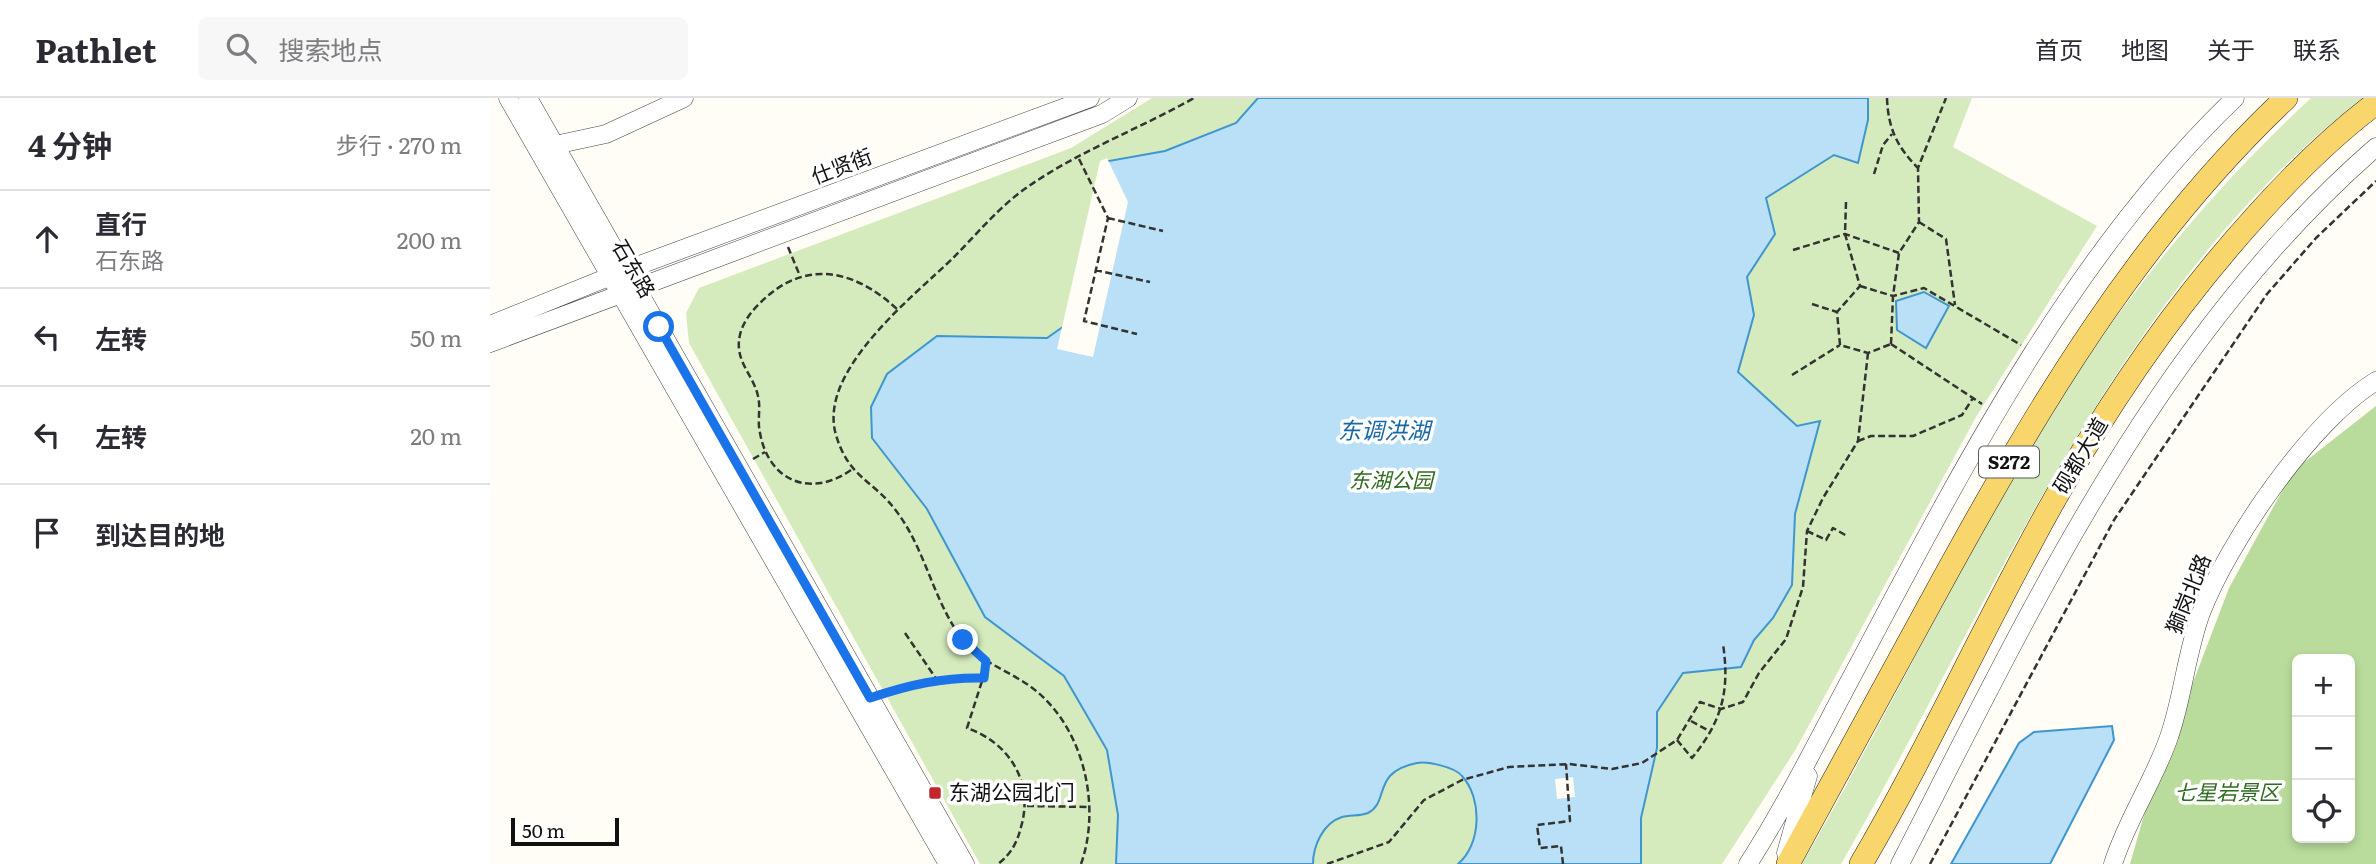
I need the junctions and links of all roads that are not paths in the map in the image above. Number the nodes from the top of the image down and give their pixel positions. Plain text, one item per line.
1 (508, 98) edge
2 (528, 98) edge
3 (684, 98) edge
4 (1090, 98) edge
5 (1128, 98) edge
6 (2235, 98) edge
7 (2286, 98) edge
8 (2376, 103) edge
9 (555, 145) junction
10 (2376, 147) edge
11 (618, 274) junction
12 (629, 291) junction
13 (490, 325) edge
14 (490, 343) edge
15 (2376, 381) edge
16 (1816, 749) junction
17 (1867, 858) edge
18 (948, 864) edge
19 (965, 864) edge
20 (1748, 864) edge
21 (1786, 864) edge
22 (1900, 864) edge
23 (2113, 864) edge

1 - 11 street, 石东路
2 - 9 street, 石东路
3 - 9 street
4 - 11 street, 仕贤街
5 - 12 street
6 - 16 street
7 - 21 main road, S272
8 - 17 main road, 砚都大道 / S272
9 - 11 street, 石东路
10 - 22 street
11 - 12 street, 石东路
11 - 13 street, 仕贤街
12 - 14 street
12 - 18 street, 石东路
12 - 19 street, 石东路
15 - 23 street, 獅岗北路
16 - 20 street
16 - 21 street

